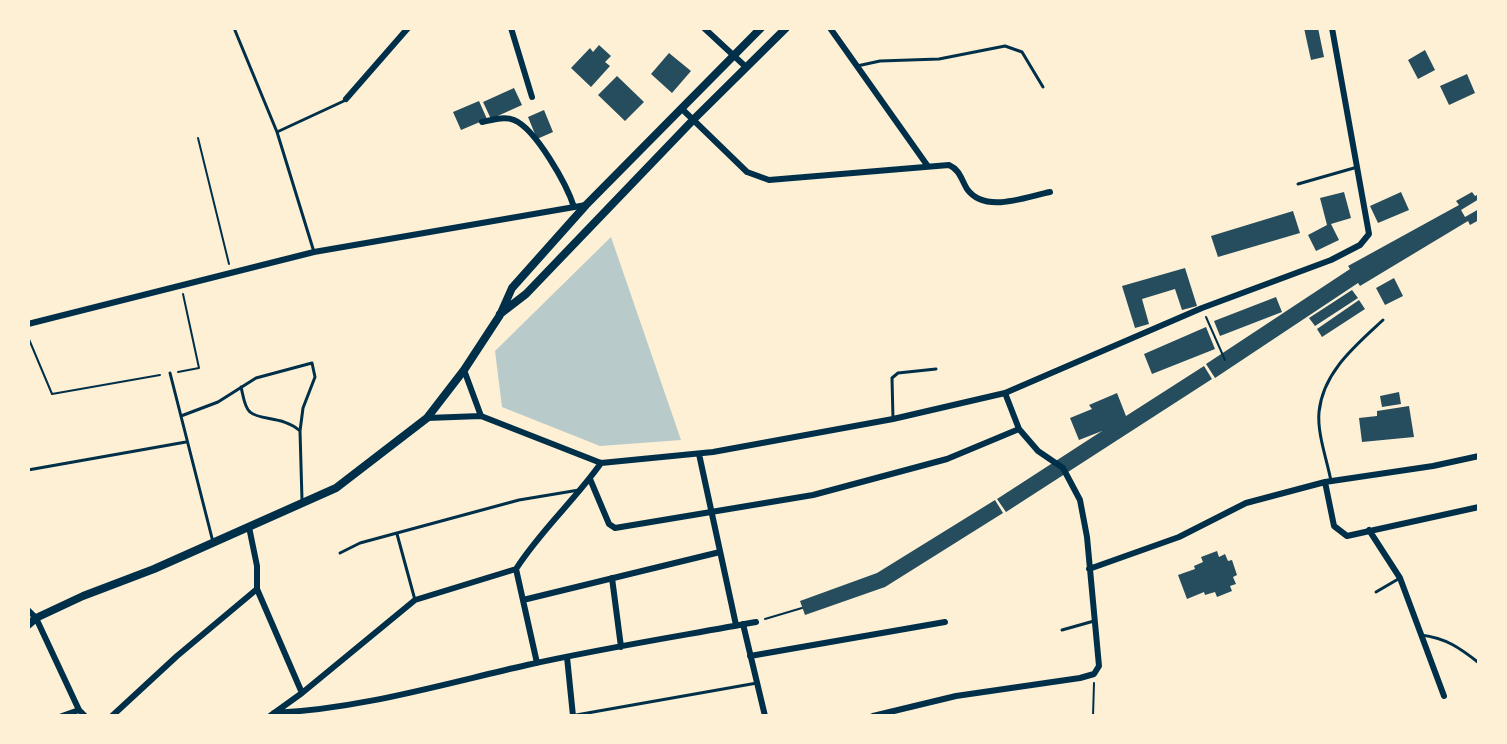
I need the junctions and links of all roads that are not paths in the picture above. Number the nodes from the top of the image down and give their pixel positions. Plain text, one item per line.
1 (234, 28) edge
2 (408, 28) edge
3 (511, 28) edge
4 (704, 28) edge
5 (761, 28) edge
6 (786, 28) edge
7 (830, 28) edge
8 (1332, 28) edge
9 (734, 55) junction
10 (857, 66) junction
11 (746, 67) junction
12 (1043, 87) dead end
13 (532, 97) dead end
14 (346, 99) joint
15 (681, 108) junction
16 (694, 119) junction
17 (482, 122) dead end
18 (277, 132) junction
19 (927, 165) junction
20 (1358, 167) junction
21 (1298, 184) dead end
22 (1050, 192) dead end
23 (586, 205) junction
24 (574, 207) junction
25 (314, 252) junction
26 (500, 315) junction
27 (1383, 320) dead end
28 (28, 324) edge
29 (936, 369) dead end
30 (464, 370) junction
31 (170, 373) road end
32 (241, 387) junction
33 (1005, 393) junction
34 (181, 416) junction
35 (481, 416) junction
36 (427, 418) junction
37 (893, 419) junction
38 (1019, 429) junction
39 (300, 431) junction
40 (187, 442) junction
41 (699, 454) junction
42 (1479, 456) edge
43 (601, 463) junction
44 (28, 470) edge
45 (590, 479) junction
46 (1328, 482) junction
47 (582, 489) junction
48 (302, 503) junction
49 (1479, 507) edge
50 (711, 513) junction
51 (249, 527) junction
52 (1369, 530) junction
53 (397, 533) junction
54 (213, 542) junction
55 (720, 552) junction
56 (340, 553) dead end
57 (516, 569) junction
58 (1089, 569) junction
59 (612, 578) junction
60 (1400, 578) junction
61 (257, 589) junction
62 (1376, 592) dead end
63 (415, 600) junction
64 (523, 600) junction
65 (28, 610) edge
66 (36, 618) junction
67 (1094, 621) junction
68 (756, 622) road end
69 (945, 622) dead end
70 (28, 625) edge
71 (739, 625) junction
72 (1062, 630) dead end
73 (1421, 635) junction
74 (621, 647) junction
75 (750, 656) junction
76 (567, 657) junction
77 (537, 663) junction
78 (1479, 663) edge
79 (757, 683) junction
80 (302, 693) junction
81 (1444, 696) dead end
82 (354, 704) junction
83 (82, 713) edge
84 (272, 714) edge
85 (62, 716) edge
86 (112, 716) edge
87 (356, 716) edge
88 (573, 716) edge
89 (765, 716) edge
90 (873, 716) edge

1 - 18 lane
2 - 14 street
3 - 13 street
4 - 9 street
5 - 9 main road
6 - 11 main road
7 - 10 street
8 - 20 street
9 - 11 street
9 - 15 main road
10 - 12 lane
10 - 19 street
11 - 16 main road
14 - 18 lane
15 - 16 street
15 - 23 main road
16 - 19 street
16 - 26 main road
17 - 24 street
18 - 25 lane
19 - 22 street
20 - 21 lane
20 - 33 street
23 - 24 street
23 - 26 main road
24 - 25 street
25 - 28 street
26 - 30 main road
27 - 46 lane
29 - 37 lane
30 - 35 street
30 - 36 main road
31 - 34 lane
32 - 34 lane
32 - 39 lane
32 - 39 lane
33 - 37 street
33 - 38 street
34 - 40 lane
35 - 36 street
35 - 43 street
36 - 48 main road
37 - 41 street
38 - 50 street
38 - 58 street
39 - 48 lane
40 - 44 lane
40 - 54 lane
41 - 43 street
41 - 50 street
42 - 46 street
43 - 45 street
45 - 47 street
45 - 50 street
46 - 52 street
46 - 58 street
47 - 53 lane
47 - 57 street
48 - 51 main road
49 - 52 street
50 - 55 street
51 - 54 main road
51 - 61 street
52 - 60 street
53 - 56 lane
53 - 63 lane
54 - 66 main road
55 - 59 street
55 - 71 street
57 - 63 street
57 - 64 street
58 - 67 street
59 - 64 street
59 - 74 street
60 - 62 lane
60 - 73 street
61 - 80 street
61 - 86 street
63 - 80 street
64 - 77 street
65 - 66 street
66 - 70 main road
66 - 83 street
67 - 72 lane
67 - 90 street
68 - 71 street
69 - 75 street
71 - 74 street
71 - 75 street
73 - 78 lane
73 - 81 street
74 - 76 street
75 - 79 street
76 - 77 street
76 - 88 street
77 - 82 street
79 - 88 lane
79 - 89 street
80 - 84 street
82 - 84 street
82 - 87 street
83 - 85 street

